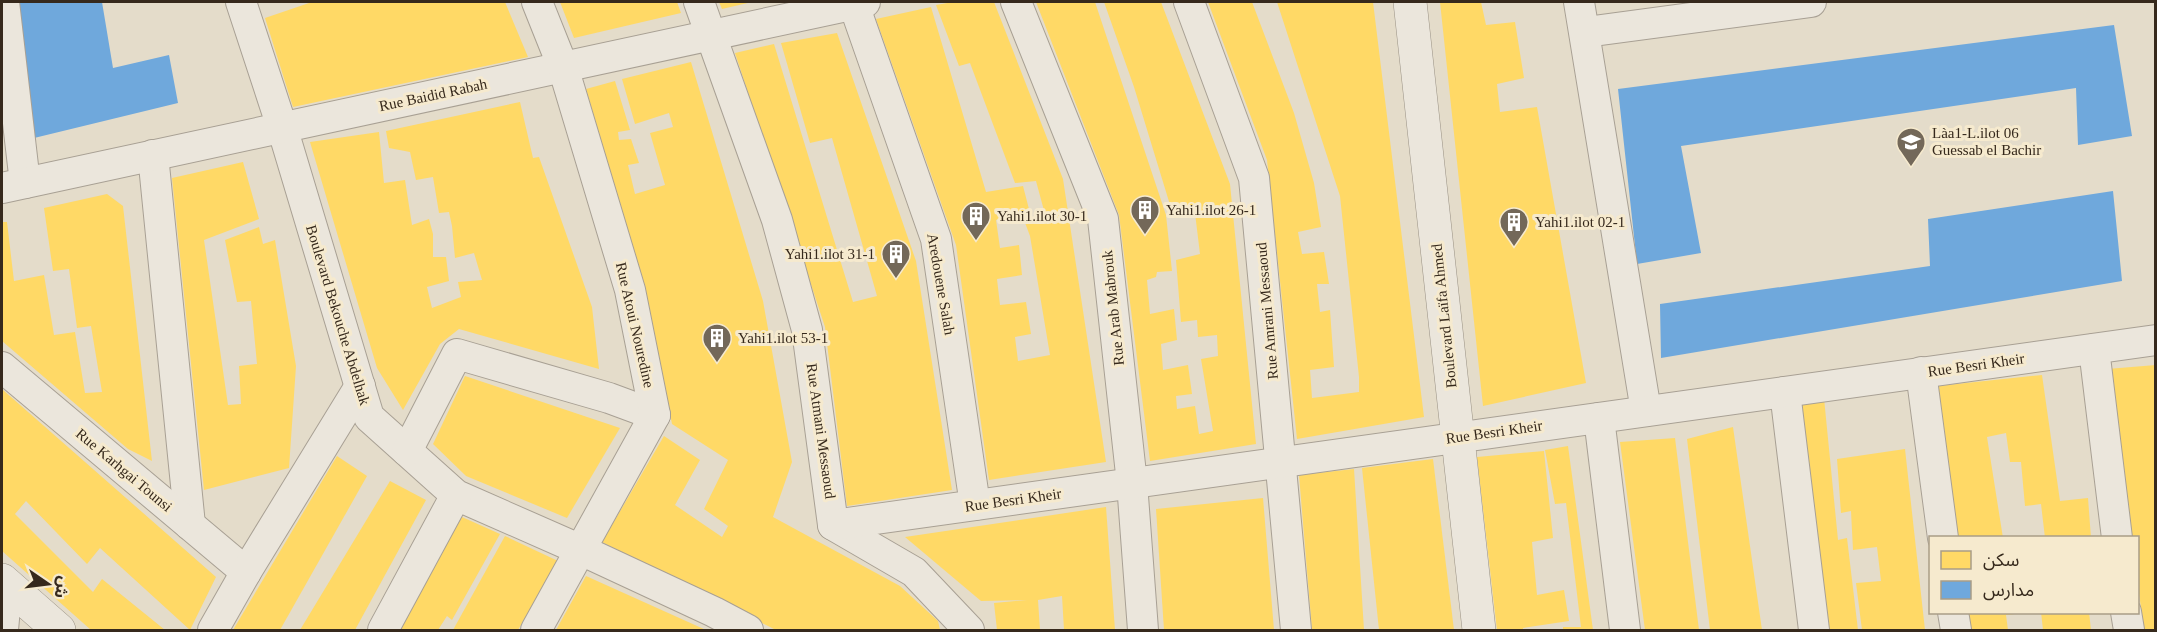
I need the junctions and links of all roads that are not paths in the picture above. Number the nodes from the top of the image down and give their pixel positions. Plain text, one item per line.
1 (4, 2) edge
2 (537, 2) edge
3 (699, 2) edge
4 (857, 2) edge
5 (1016, 2) edge
6 (1190, 2) edge
7 (1410, 2) edge
8 (1579, 2) edge
9 (1811, 2) edge
10 (246, 3) edge
11 (1586, 32) junction
12 (711, 35) junction
13 (563, 66) junction
14 (282, 127) junction
15 (153, 155) junction
16 (13, 186) edge
17 (2156, 340) edge
18 (2094, 349) junction
19 (2, 367) edge
20 (1921, 372) junction
21 (360, 386) junction
22 (1785, 392) junction
23 (1646, 411) junction
24 (655, 415) junction
25 (1599, 418) junction
26 (1457, 438) junction
27 (407, 451) junction
28 (1281, 462) junction
29 (1132, 483) junction
30 (456, 495) junction
31 (975, 505) junction
32 (189, 525) junction
33 (833, 525) junction
34 (1943, 536) edge
35 (2117, 536) edge
36 (581, 550) junction
37 (246, 572) junction
38 (4, 582) edge
39 (1953, 614) edge
40 (2126, 614) edge
41 (738, 628) edge
42 (48, 629) edge
43 (3, 630) edge
44 (213, 630) edge
45 (382, 630) edge
46 (536, 630) edge
47 (969, 630) edge
48 (1143, 630) edge
49 (1296, 630) edge
50 (1479, 630) edge
51 (1625, 630) edge
52 (1814, 630) edge
53 (1956, 630) edge
54 (2129, 630) edge

1 - 16 street
2 - 13 street, Rue Atoui Nouredine
3 - 12 street, Rue Atmani Messaoud
4 - 12 street, Rue Baidid Rabah
4 - 31 street, Aredouene Salah
5 - 29 street, Rue Arab Mabrouk
6 - 28 street, Rue Amrani Messaoud
7 - 26 street, Boulevard Laïfa Ahmed
8 - 11 street
9 - 11 street
10 - 14 street, Boulevard Bekouche Abdelhak
11 - 23 street
12 - 13 street, Rue Baidid Rabah
12 - 33 street, Rue Atmani Messaoud
13 - 14 street, Rue Baidid Rabah
13 - 24 street, Rue Atoui Nouredine
14 - 15 street, Rue Baidid Rabah
14 - 21 street, Boulevard Bekouche Abdelhak
15 - 16 street, Rue Baidid Rabah
15 - 32 street
17 - 18 street, Rue Besri Kheir
18 - 20 street, Rue Besri Kheir
18 - 35 street
19 - 32 street, Rue Karhgai Tounsi
20 - 22 street, Rue Besri Kheir
20 - 34 street
21 - 27 street, Boulevard Bekouche Abdelhak
21 - 37 street
22 - 23 street, Rue Besri Kheir
22 - 52 street
23 - 25 street, Rue Besri Kheir
24 - 27 street
24 - 36 street
25 - 26 street, Rue Besri Kheir
25 - 51 street
26 - 28 street, Rue Besri Kheir
26 - 50 street, Boulevard Laïfa Ahmed
27 - 30 street, Boulevard Bekouche Abdelhak
28 - 29 street, Rue Besri Kheir
28 - 49 street, Rue Amrani Messaoud
29 - 31 street, Rue Besri Kheir
29 - 48 street, Rue Arab Mabrouk
30 - 36 street, Boulevard Bekouche Abdelhak
30 - 45 street
31 - 33 street, Rue Besri Kheir
32 - 37 street, Rue Karhgai Tounsi
33 - 47 street
36 - 41 street, Boulevard Bekouche Abdelhak
36 - 46 street
37 - 44 street
38 - 42 street
38 - 43 street
39 - 53 street
40 - 54 street

